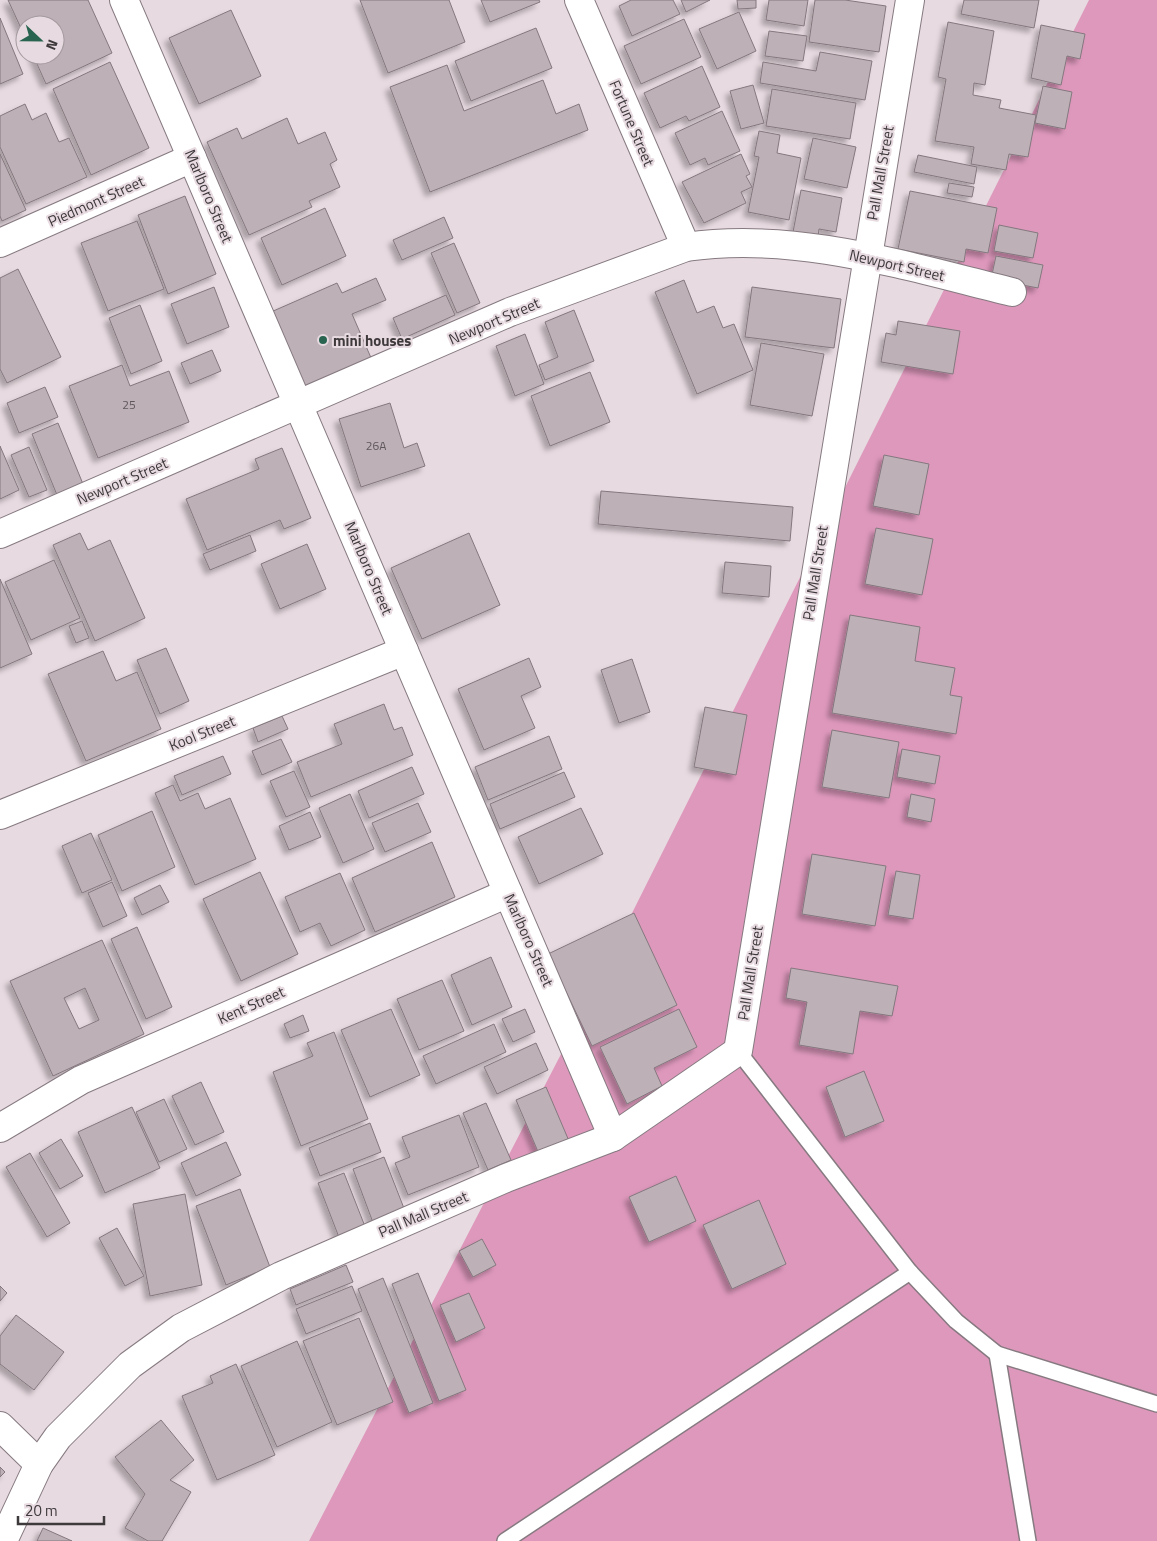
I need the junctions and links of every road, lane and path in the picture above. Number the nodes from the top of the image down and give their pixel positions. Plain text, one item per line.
1 (124, 0) edge
2 (579, 0) edge
3 (910, 0) edge
4 (192, 158) junction
5 (0, 243) edge
6 (686, 247) junction
7 (867, 256) junction
8 (1012, 292) dead end
9 (298, 405) junction
10 (0, 534) edge
11 (404, 651) junction
12 (0, 815) edge
13 (508, 893) junction
14 (738, 1051) junction
15 (0, 1128) edge
16 (613, 1136) junction
17 (910, 1272) junction
18 (998, 1354) junction
19 (1157, 1404) edge
20 (0, 1426) edge
21 (39, 1464) junction
22 (3, 1541) edge
23 (505, 1541) edge
24 (1028, 1541) edge

1 - 4 street, Marlboro Street
2 - 6 street, Fortune Street
3 - 7 street, Pall Mall Street
4 - 5 street, Piedmont Street
4 - 9 street, Marlboro Street
6 - 7 street, Newport Street
6 - 9 street, Newport Street
7 - 8 street, Newport Street
7 - 14 street, Pall Mall Street
9 - 10 street, Newport Street
9 - 11 street, Marlboro Street
11 - 12 street, Kool Street
11 - 13 street, Marlboro Street
13 - 15 street, Kent Street
13 - 16 street, Marlboro Street
14 - 16 street, Pall Mall Street
14 - 17 lane
16 - 21 street, Pall Mall Street
17 - 18 lane
17 - 23 lane
18 - 19 lane
18 - 24 lane
20 - 21 street
21 - 22 street, Pall Mall Street

